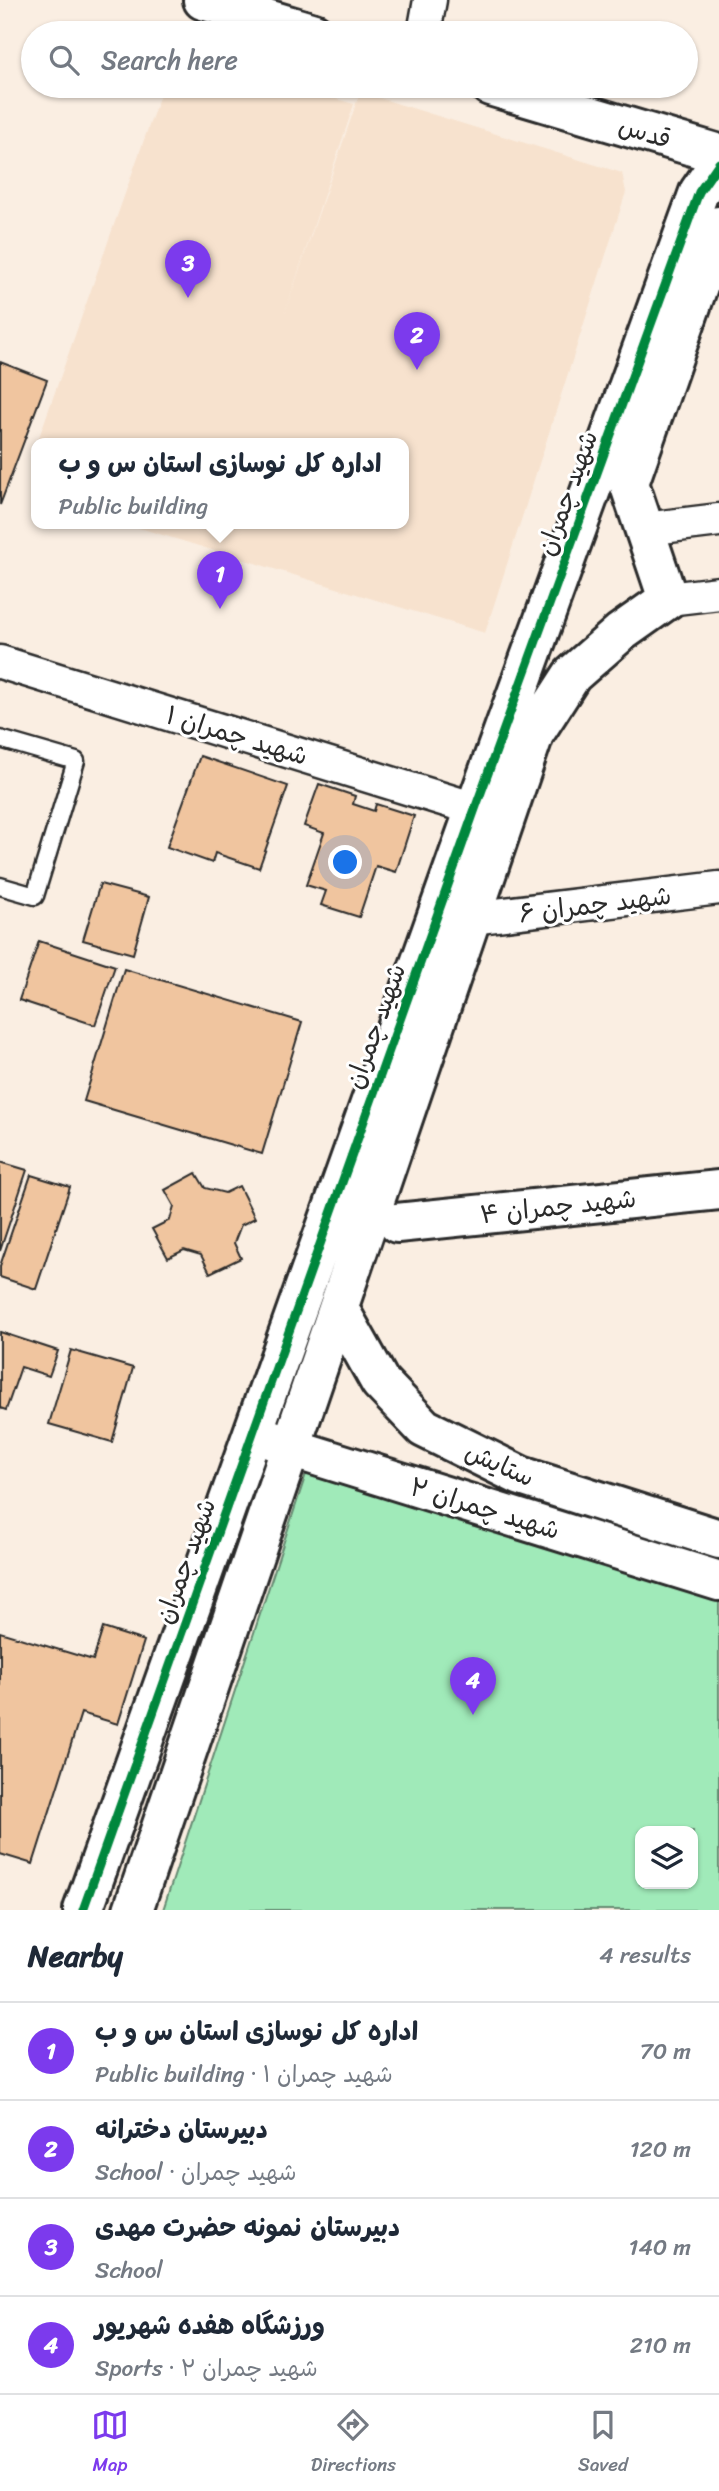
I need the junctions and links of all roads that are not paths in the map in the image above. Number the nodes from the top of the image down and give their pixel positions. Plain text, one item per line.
1 (203, 0) edge
2 (430, 0) edge
3 (265, 9) edge
4 (290, 21) edge
5 (426, 21) edge
6 (530, 98) edge
7 (719, 154) edge
8 (719, 163) edge
9 (719, 226) edge
10 (719, 520) edge
11 (645, 529) junction
12 (719, 593) edge
13 (668, 599) junction
14 (0, 662) edge
15 (0, 739) edge
16 (475, 809) junction
17 (0, 886) edge
18 (719, 888) edge
19 (471, 918) junction
20 (719, 1190) edge
21 (397, 1223) dead end
22 (338, 1309) junction
23 (253, 1431) junction
24 (291, 1448) junction
25 (719, 1539) edge
26 (719, 1581) edge
27 (83, 1910) edge
28 (133, 1910) edge

1 - 3 street
2 - 5 street
3 - 4 street
6 - 7 street, قدس
8 - 16 street, شهید چمران
9 - 11 street, شهید چمران
10 - 11 street
11 - 13 street, شهید چمران
12 - 13 street
13 - 19 street
14 - 16 street, شهید چمران ۱
15 - 17 lane
16 - 23 street, شهید چمران
18 - 19 street, شهید چمران ۶
19 - 22 street
20 - 21 street, شهید چمران ۴
22 - 24 street
22 - 25 street, ستایش
23 - 24 street, شهید چمران ۲
23 - 27 street, شهید چمران
24 - 26 street, شهید چمران ۲
24 - 28 street

